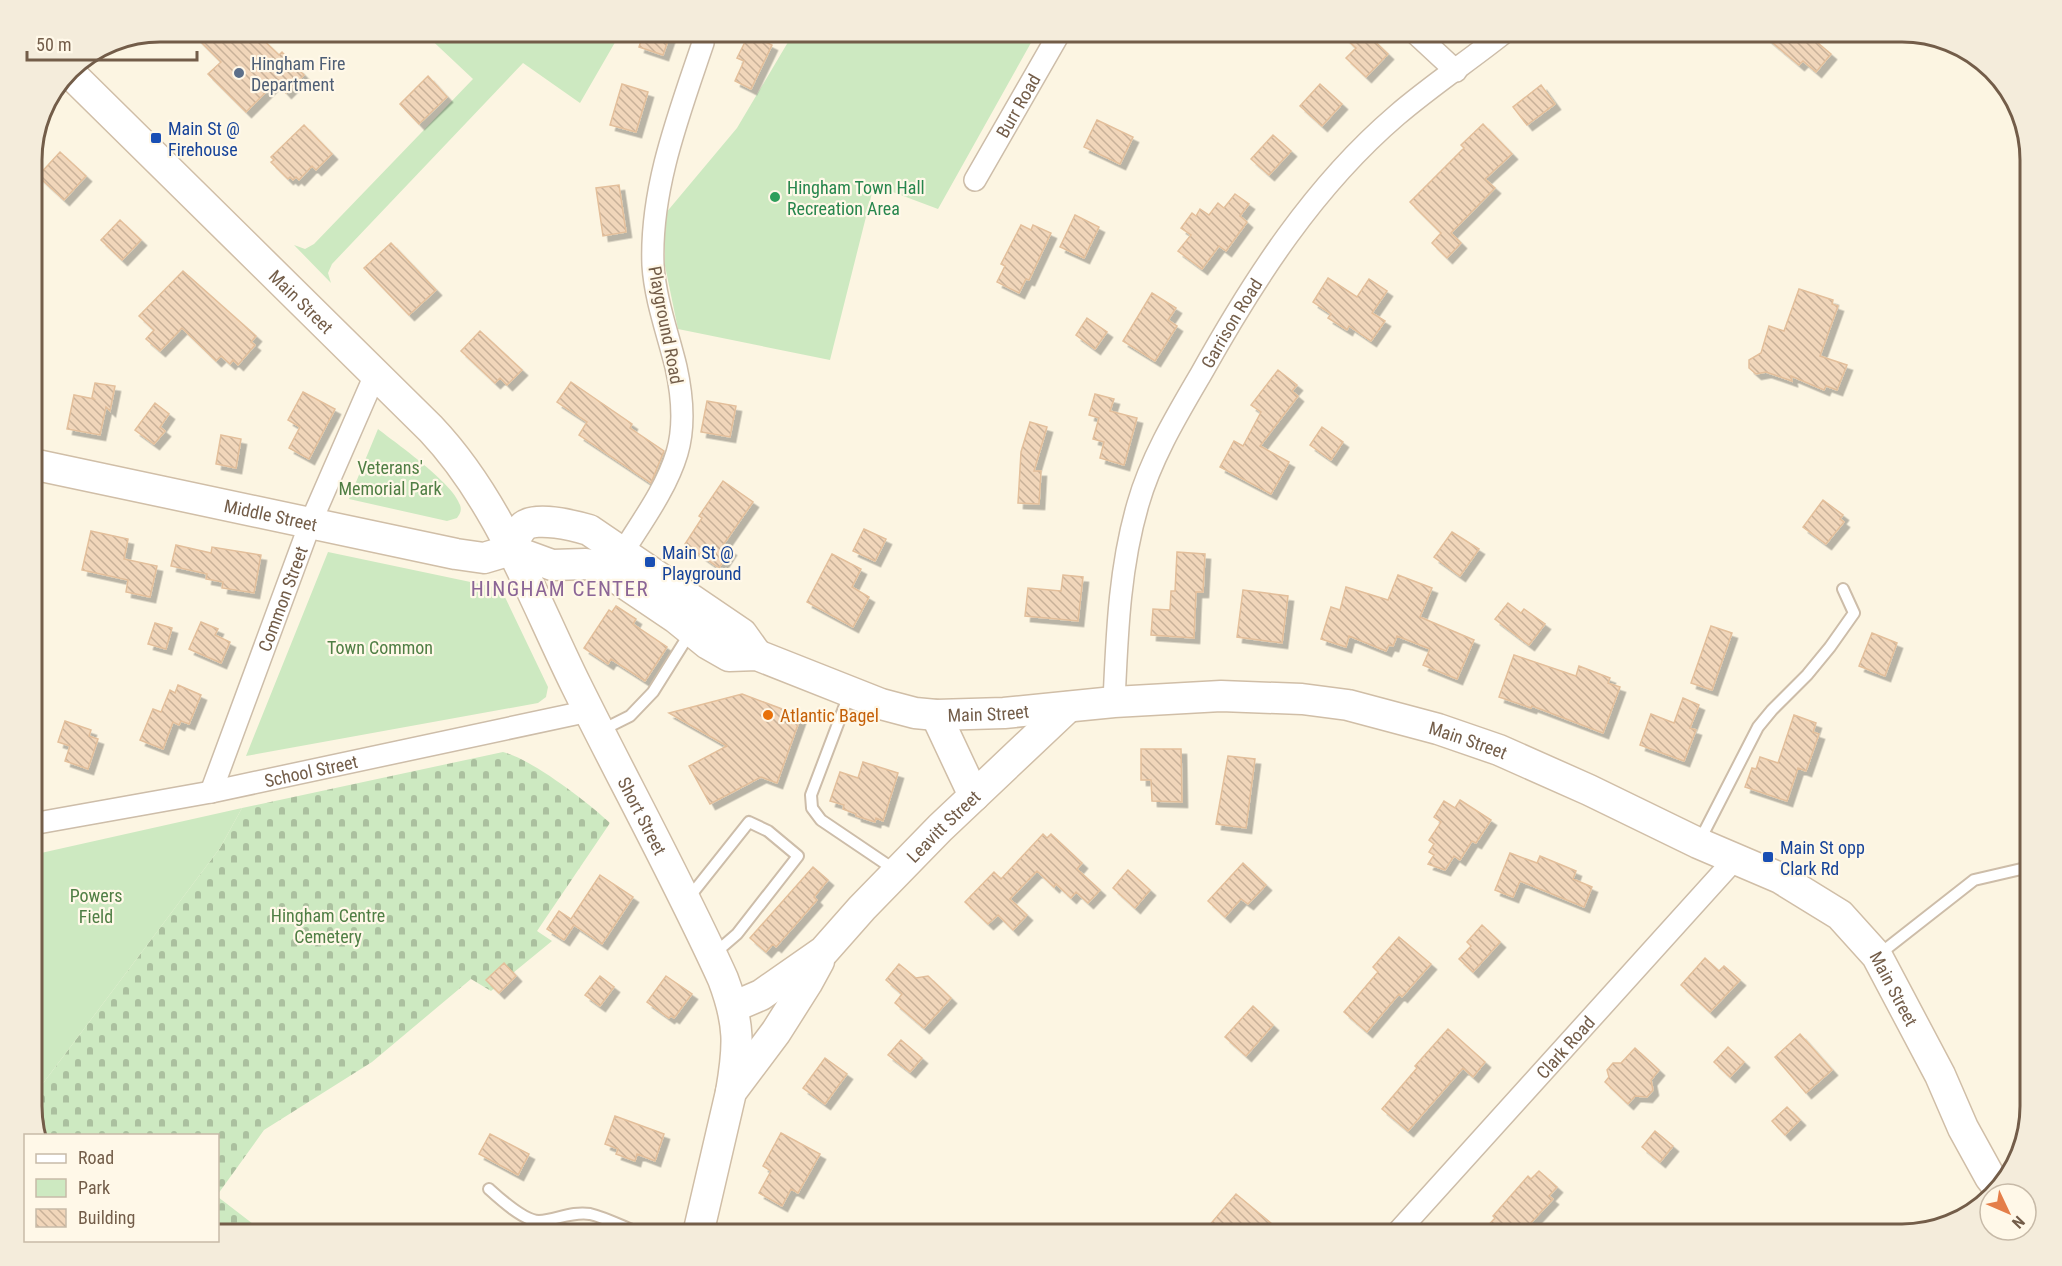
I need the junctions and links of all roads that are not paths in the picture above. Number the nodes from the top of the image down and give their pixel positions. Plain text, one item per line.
1 (703, 42) edge
2 (1054, 42) edge
3 (1425, 42) edge
4 (1492, 42) edge
5 (1456, 71) junction
6 (78, 76) edge
7 (975, 180) dead end
8 (375, 375) junction
9 (42, 466) edge
10 (310, 524) junction
11 (512, 550) junction
12 (616, 562) junction
13 (1842, 589) dead end
14 (699, 620) junction
15 (850, 692) junction
16 (1114, 702) junction
17 (1068, 707) junction
18 (936, 715) junction
19 (594, 722) junction
20 (211, 792) junction
21 (974, 796) junction
22 (42, 822) edge
23 (1698, 843) junction
24 (1735, 859) junction
25 (2020, 869) edge
26 (897, 872) junction
27 (686, 902) junction
28 (824, 951) junction
29 (712, 955) junction
30 (1877, 956) junction
31 (733, 1007) junction
32 (731, 1092) junction
33 (1993, 1181) edge
34 (489, 1189) dead end
35 (616, 1224) edge
36 (700, 1224) edge
37 (1405, 1224) edge

1 - 12 street, Playground Road
2 - 7 street, Burr Road
3 - 5 street
4 - 5 street, Garrison Road
5 - 16 street, Garrison Road
6 - 8 main road, Main Street
8 - 10 street, Common Street
8 - 11 main road, Main Street
9 - 10 main road, Middle Street
10 - 11 main road, Middle Street
10 - 20 street, Common Street
11 - 12 main road, Main Street
11 - 12 main road, Main Street
11 - 19 main road, Short Street
12 - 14 main road, Main Street
13 - 23 lane
14 - 15 main road, Main Street
14 - 19 lane
15 - 18 main road, Main Street
15 - 26 lane
16 - 17 main road, Main Street
16 - 23 main road, Main Street
17 - 18 main road, Main Street
17 - 21 main road, Leavitt Street
18 - 21 main road
19 - 20 street, School Street
19 - 27 main road, Short Street
20 - 22 street, School Street
21 - 26 main road, Leavitt Street
23 - 24 main road, Main Street
24 - 30 main road, Main Street
24 - 37 street, Clark Road
25 - 30 lane
26 - 28 main road, Leavitt Street
27 - 29 main road, Short Street
27 - 29 lane
28 - 31 main road, Leavitt Street
28 - 32 main road, Leavitt Street
29 - 31 main road, Short Street
30 - 33 main road, Main Street
31 - 32 main road, Short Street
32 - 36 main road, Leavitt Street
34 - 35 lane

